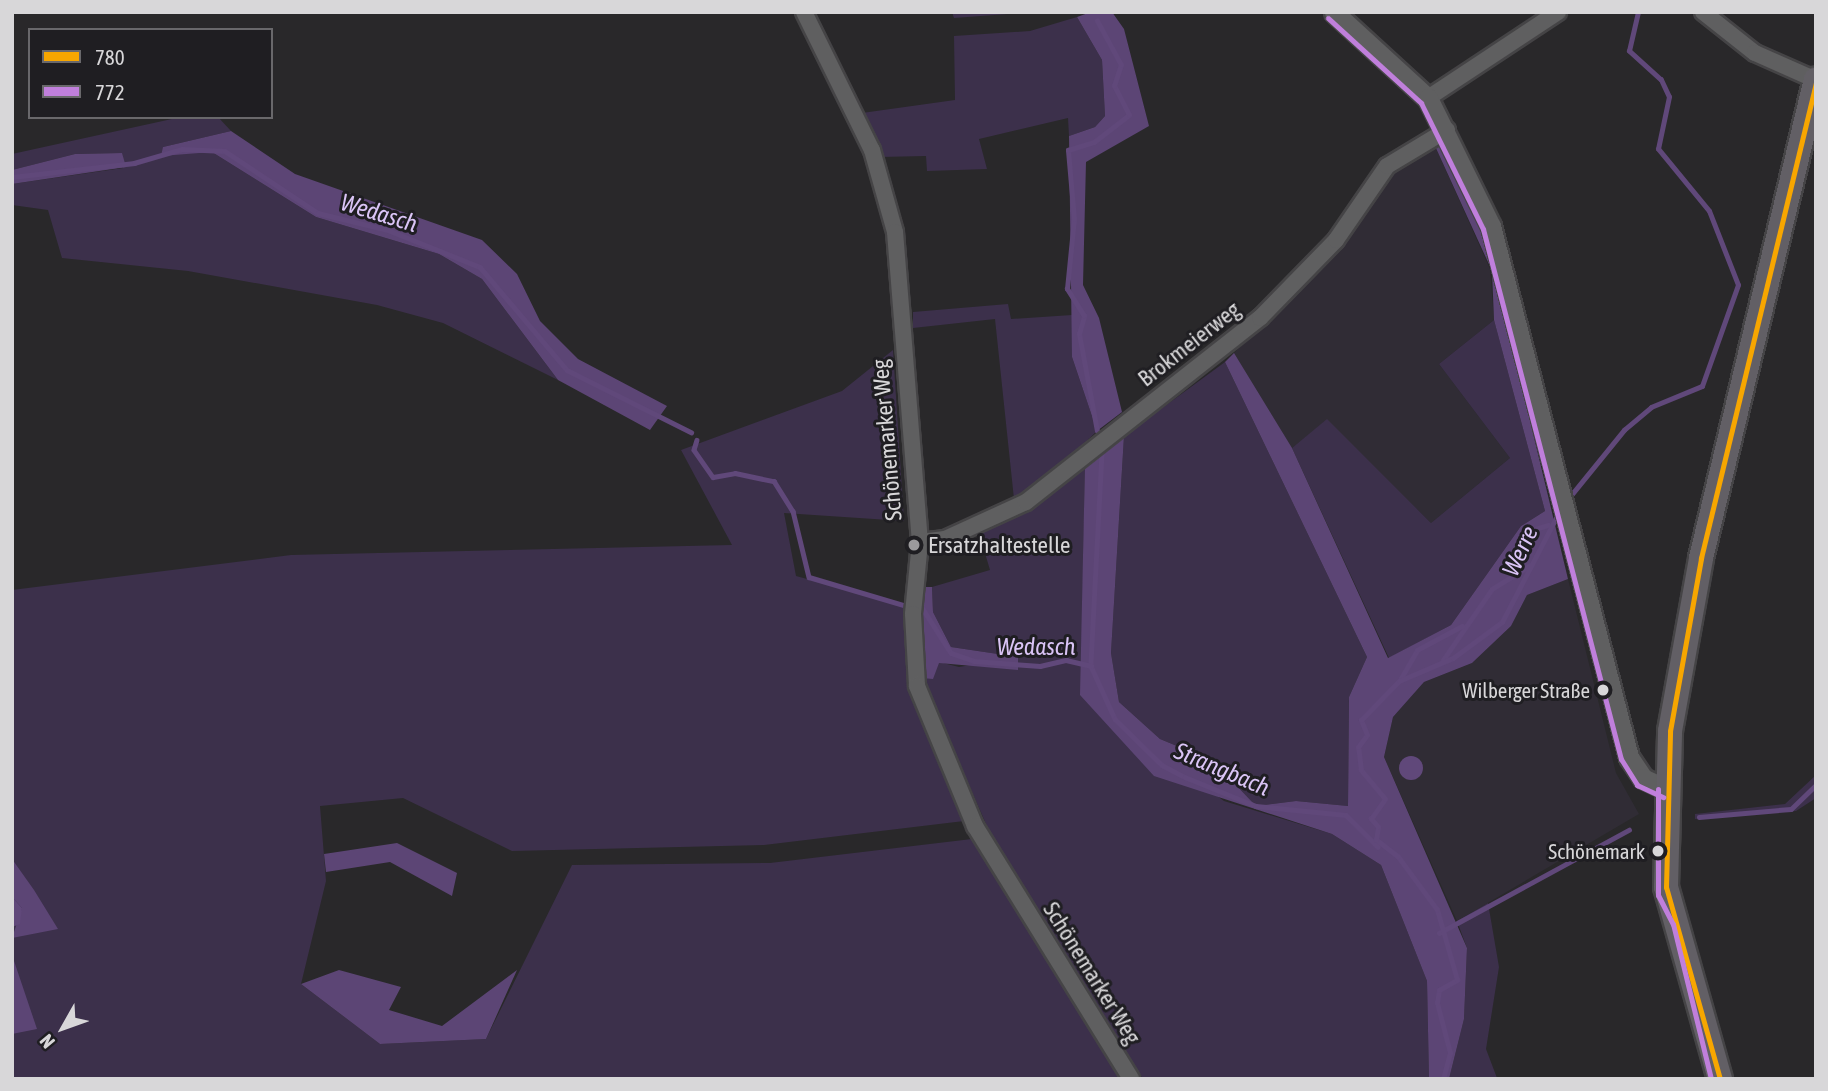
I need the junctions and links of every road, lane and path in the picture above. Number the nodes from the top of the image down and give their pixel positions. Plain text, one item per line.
1 (804, 12) edge
2 (1335, 12) edge
3 (1558, 12) edge
4 (1703, 12) edge
5 (1816, 80) edge
6 (1428, 98) junction
7 (1447, 130) junction
8 (920, 542) junction
9 (1667, 789) junction
10 (1131, 1079) edge
11 (1720, 1079) edge

1 - 8 street, Schönemarker Weg
2 - 6 street
3 - 6 street
4 - 5 street
5 - 9 main road
6 - 7 street
7 - 8 street, Brokmeierweg
7 - 9 street
8 - 10 street, Schönemarker Weg
9 - 11 main road

